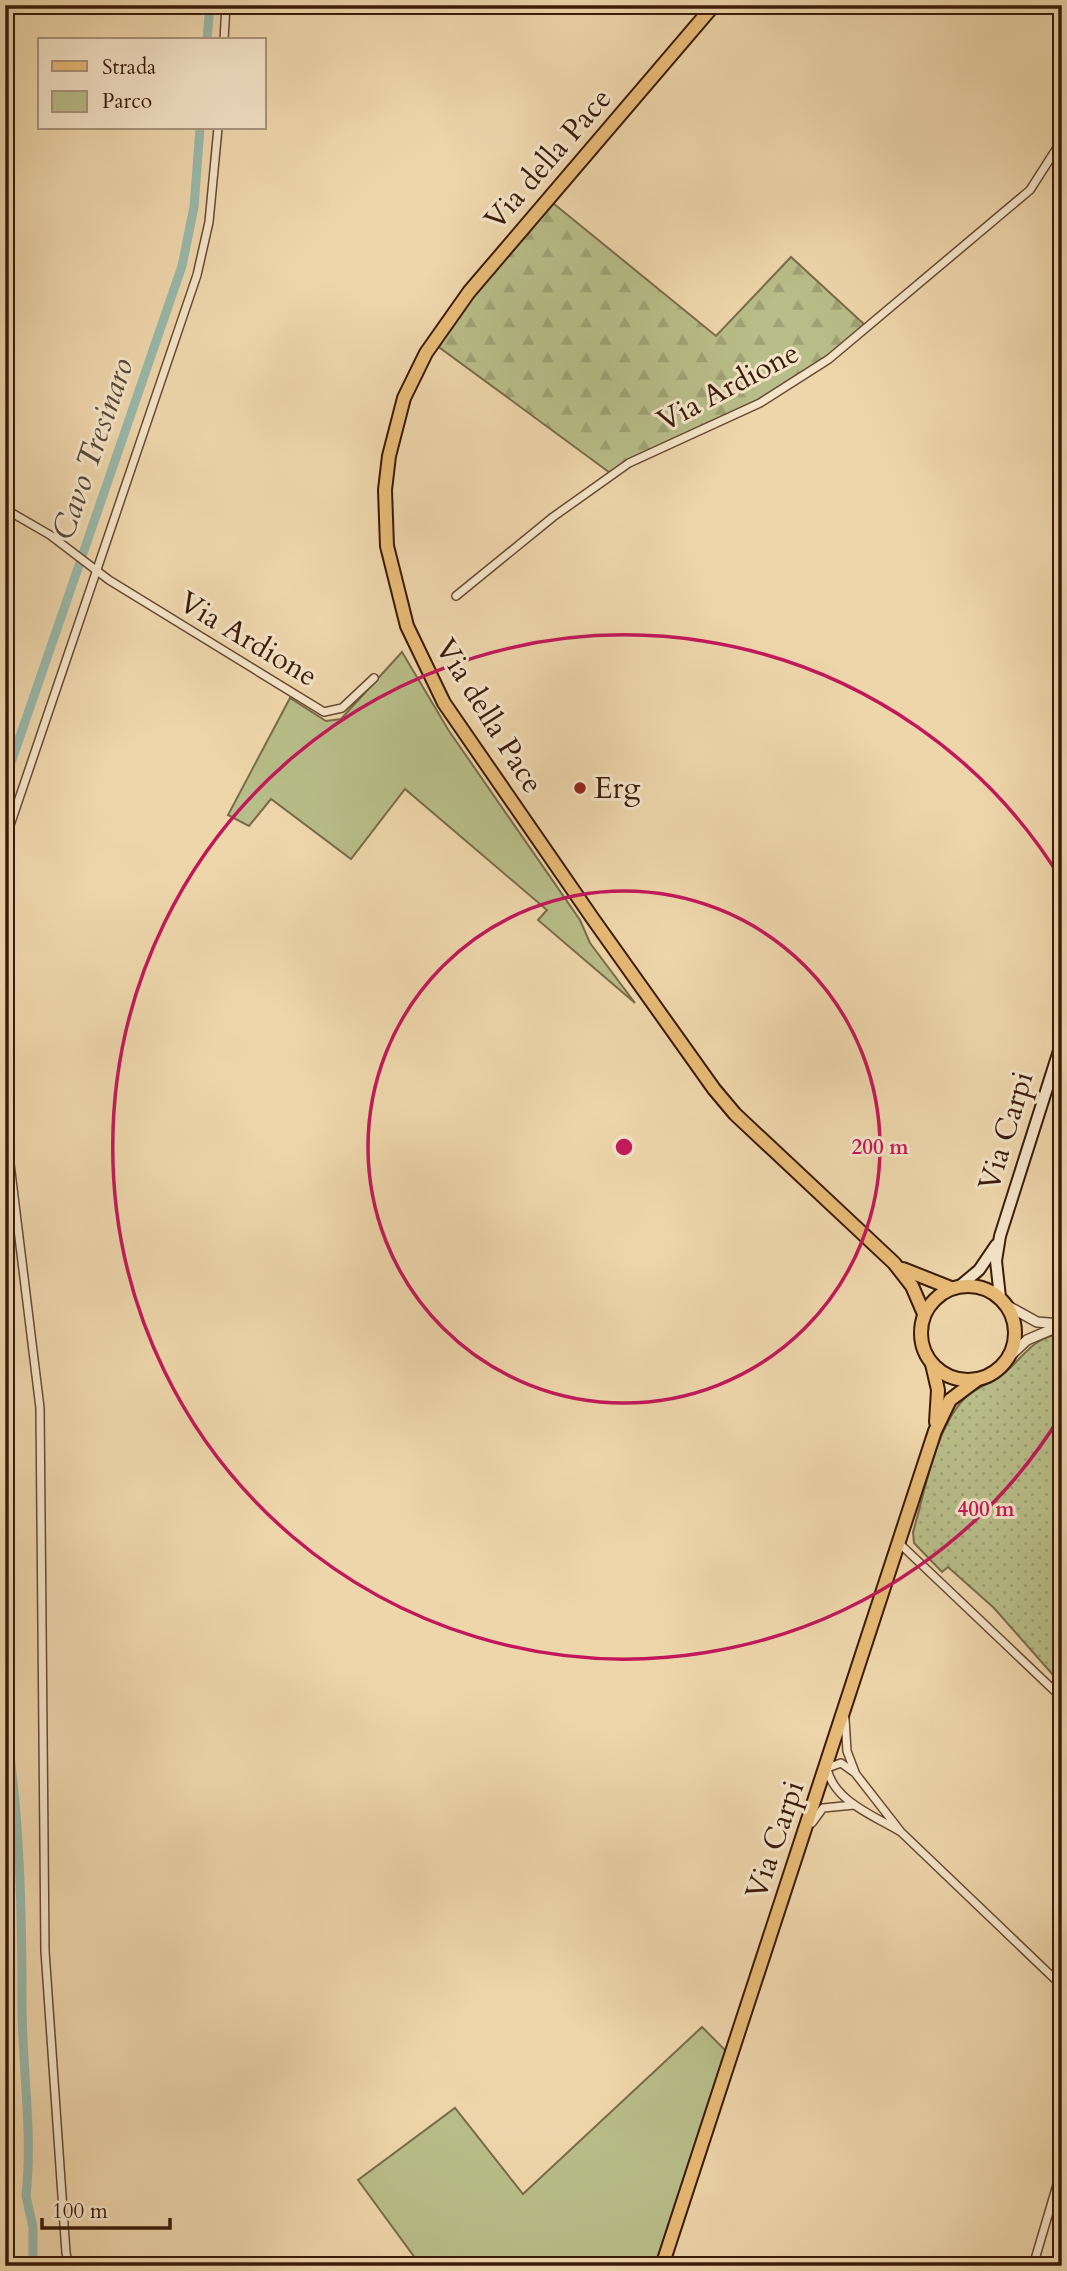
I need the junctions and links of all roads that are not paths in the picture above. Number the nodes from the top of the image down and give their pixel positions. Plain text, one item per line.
1 (226, 5) edge
2 (714, 5) edge
3 (224, 38) edge
4 (218, 130) edge
5 (1062, 140) edge
6 (5, 509) edge
7 (95, 569) junction
8 (456, 596) dead end
9 (374, 678) dead end
10 (5, 840) edge
11 (1062, 1041) edge
12 (1062, 1066) edge
13 (1051, 1075) junction
14 (5, 1123) edge
15 (1000, 1236) junction
16 (894, 1263) junction
17 (956, 1287) junction
18 (1004, 1302) junction
19 (924, 1314) junction
20 (1062, 1324) edge
21 (1009, 1357) junction
22 (932, 1364) junction
23 (978, 1379) junction
24 (936, 1431) junction
25 (900, 1544) junction
26 (1062, 1698) edge
27 (845, 1713) junction
28 (827, 1768) junction
29 (855, 1773) junction
30 (855, 1805) junction
31 (901, 1832) junction
32 (803, 1838) junction
33 (1062, 1986) edge
34 (1062, 2168) edge
35 (69, 2266) edge
36 (662, 2266) edge
37 (1033, 2266) edge

1 - 3 street
2 - 16 main road, Via della Pace
4 - 7 street
5 - 8 street, Via Ardione
6 - 7 street, Via Ardione
7 - 9 street, Via Ardione
7 - 10 street
11 - 13 main road, Via Carpi
12 - 13 street
13 - 15 main road, Via Carpi
14 - 35 street
15 - 17 main road, Via Carpi
15 - 18 main road, Via Carpi
16 - 17 main road, Via della Pace
16 - 19 main road, Via della Pace
17 - 18 main road
17 - 19 main road, Via Carpi
18 - 20 street
18 - 21 main road, Via Carpi
19 - 22 main road, Via Carpi
20 - 21 street
21 - 23 main road, Via Carpi
22 - 23 main road
22 - 24 main road, Via Carpi
23 - 24 main road, Via Carpi
24 - 25 main road, Via Carpi
25 - 26 street
25 - 27 main road, Via Carpi
27 - 28 main road, Via Carpi
27 - 29 street
28 - 29 street
28 - 30 street
28 - 32 main road, Via Carpi
29 - 31 street
30 - 31 street
30 - 32 street
31 - 33 street
32 - 36 main road, Via Carpi
34 - 37 street

